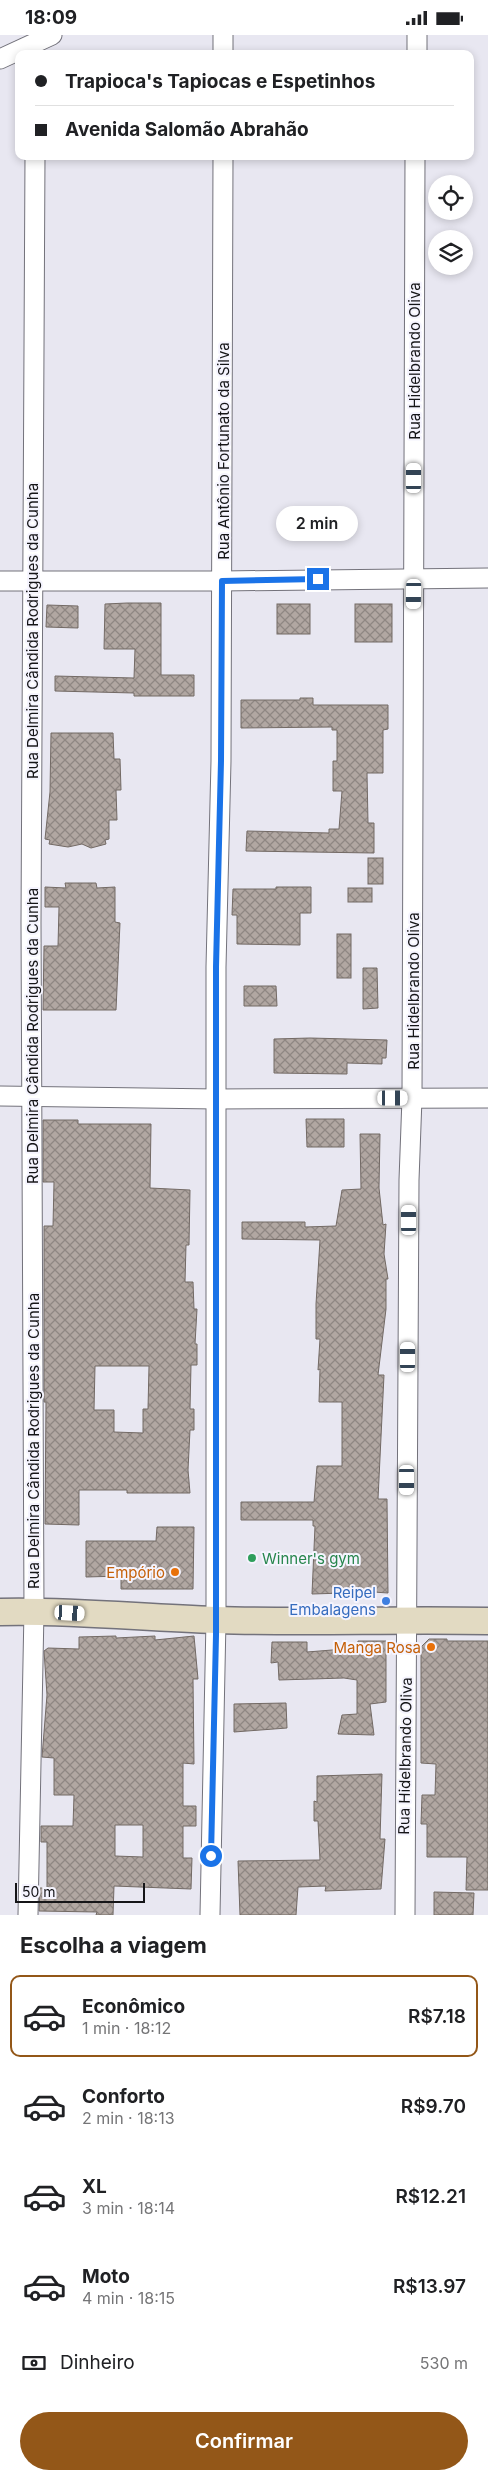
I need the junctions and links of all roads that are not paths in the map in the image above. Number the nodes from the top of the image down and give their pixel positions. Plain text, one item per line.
1 (52, 35) edge
2 (223, 35) edge
3 (417, 35) edge
4 (34, 49) edge
5 (223, 50) edge
6 (417, 50) edge
7 (15, 55) edge
8 (0, 59) edge
9 (35, 160) edge
10 (223, 160) edge
11 (415, 160) edge
12 (414, 577) junction
13 (488, 578) edge
14 (0, 581) edge
15 (32, 581) junction
16 (222, 581) junction
17 (0, 1095) edge
18 (32, 1095) junction
19 (412, 1098) junction
20 (488, 1098) edge
21 (217, 1099) junction
22 (34, 1611) junction
23 (0, 1612) edge
24 (406, 1619) junction
25 (216, 1621) junction
26 (488, 1621) edge
27 (28, 1915) edge
28 (210, 1915) edge
29 (405, 1915) edge

1 - 4 street
2 - 5 street
3 - 6 street
7 - 8 street
9 - 15 street, Rua Delmira Cândida Rodrigues da Cunha
10 - 16 street, Rua Antônio Fortunato da Silva
11 - 12 street, Rua Hidelbrando Oliva
12 - 13 street
12 - 16 street
12 - 19 street, Rua Hidelbrando Oliva
14 - 15 street
15 - 16 street
15 - 18 street, Rua Delmira Cândida Rodrigues da Cunha
16 - 21 street, Rua Antônio Fortunato da Silva
17 - 18 street
18 - 21 street
18 - 22 street, Rua Delmira Cândida Rodrigues da Cunha
19 - 20 street
19 - 21 street
19 - 24 street, Rua Hidelbrando Oliva
21 - 25 street, Rua Antônio Fortunato da Silva
22 - 23 street
22 - 25 street
22 - 27 street, Rua Delmira Cândida Rodrigues da Cunha
24 - 25 street
24 - 26 street
24 - 29 street, Rua Hidelbrando Oliva
25 - 28 street, Rua Antônio Fortunato da Silva

